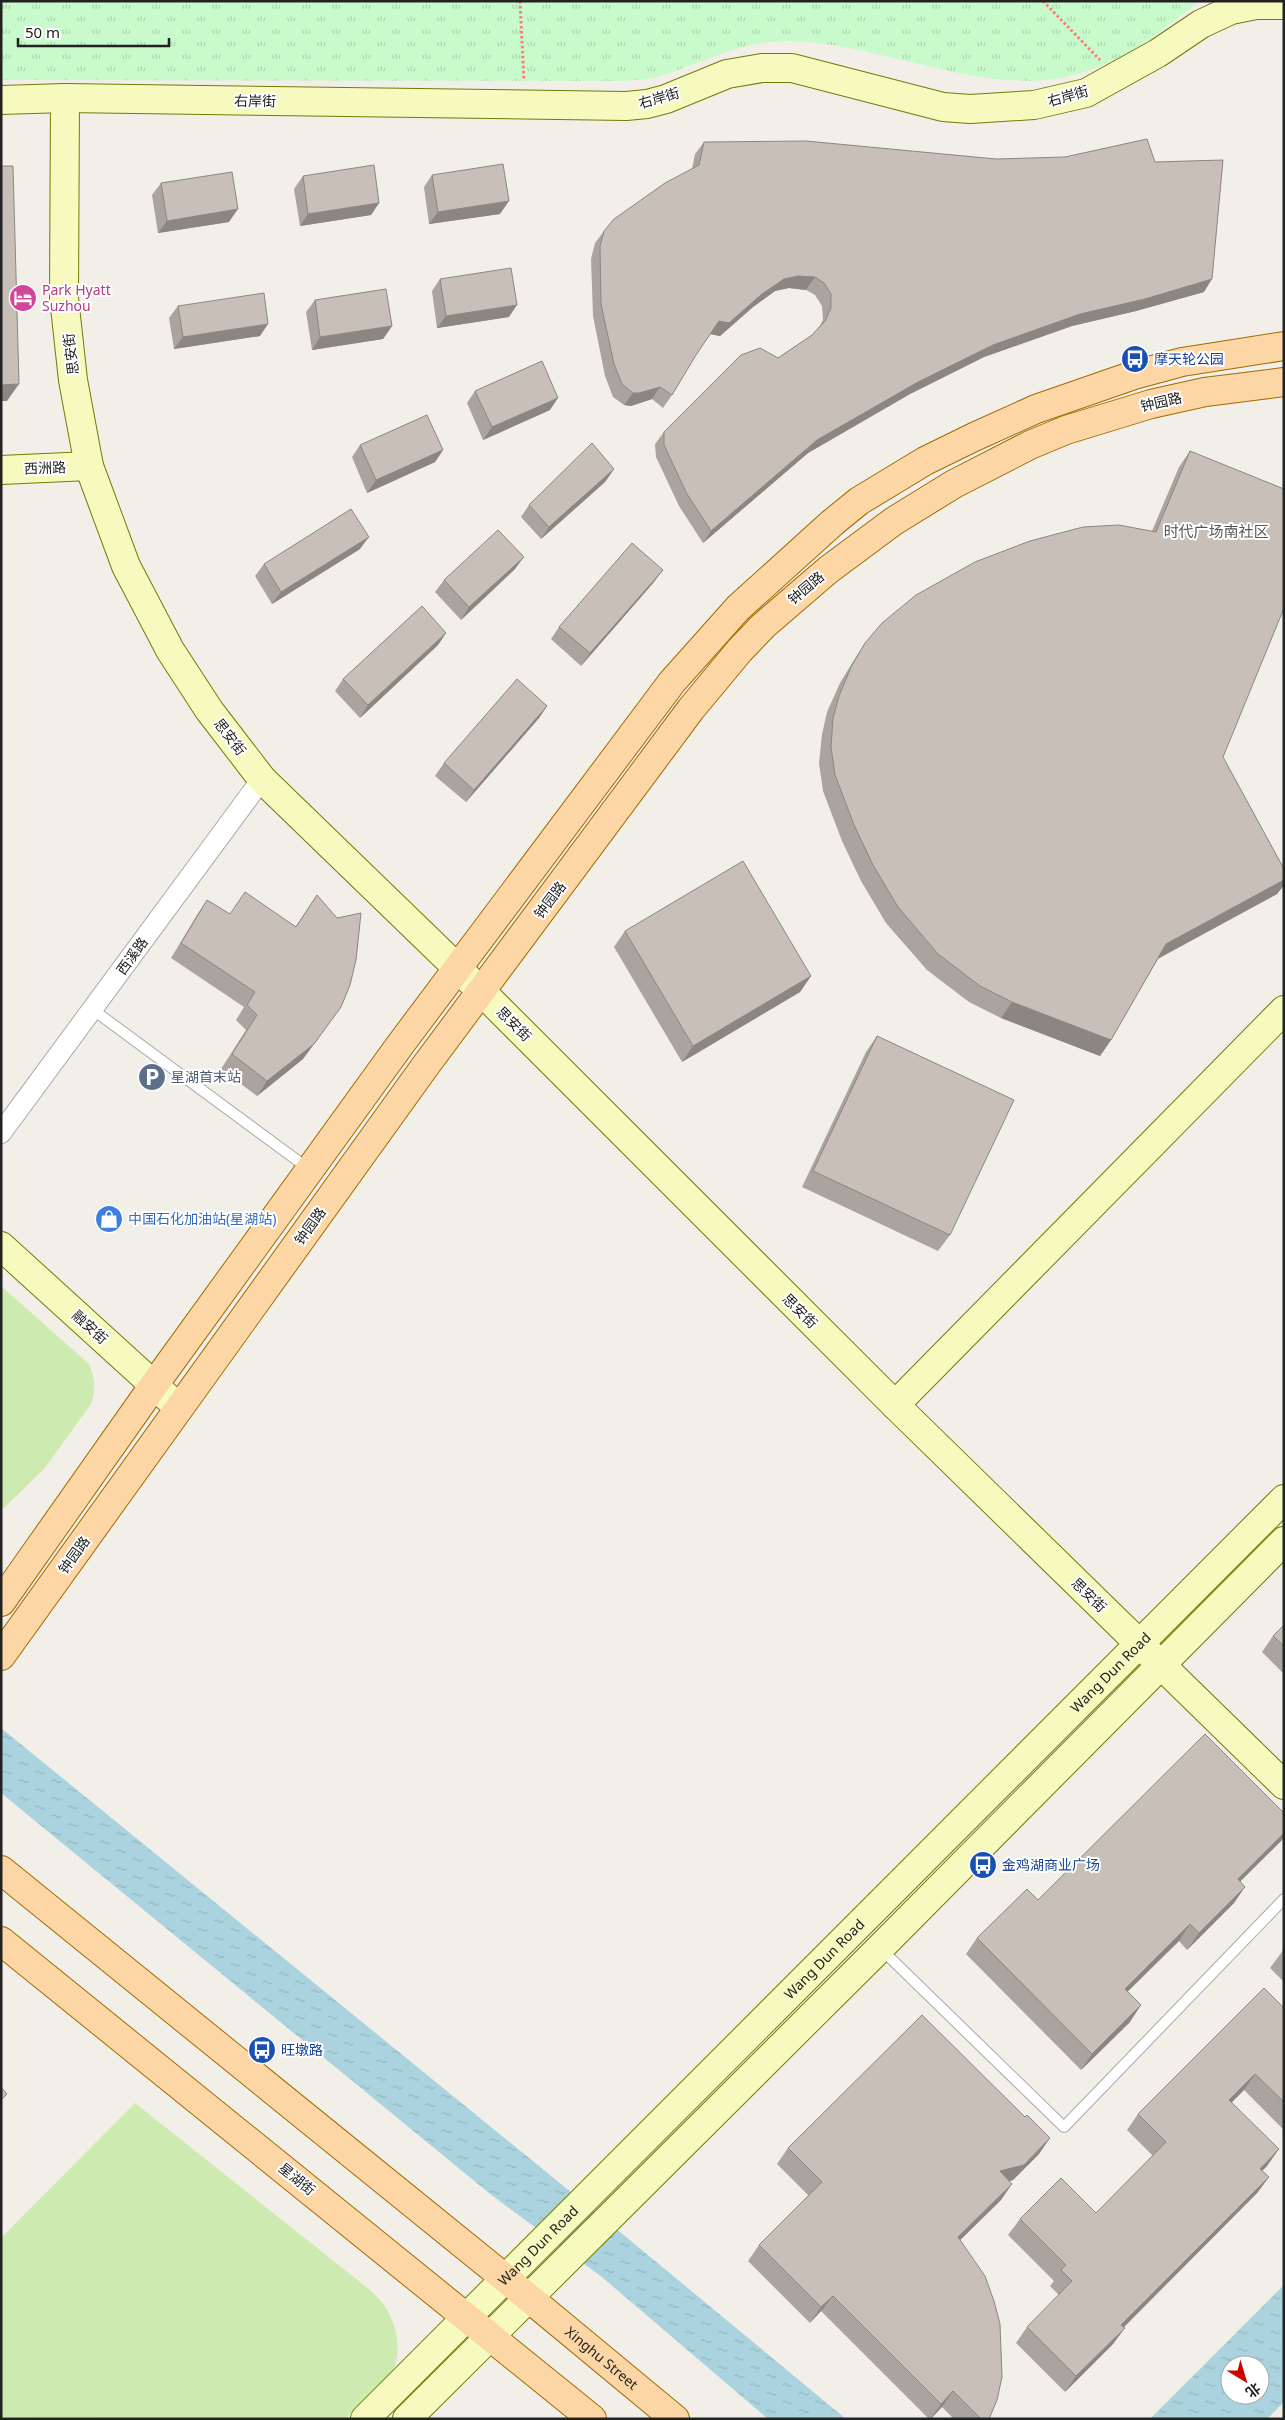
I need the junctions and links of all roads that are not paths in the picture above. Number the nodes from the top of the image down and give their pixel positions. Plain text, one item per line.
1 (1284, 6) edge
2 (65, 98) junction
3 (1, 100) edge
4 (1284, 346) edge
5 (1284, 382) edge
6 (89, 466) junction
7 (1, 470) edge
8 (262, 778) junction
9 (457, 969) junction
10 (481, 991) junction
11 (92, 1010) junction
12 (1284, 1010) edge
13 (1, 1133) edge
14 (309, 1170) junction
15 (1, 1246) edge
16 (154, 1385) junction
17 (895, 1405) junction
18 (179, 1408) junction
19 (1284, 1499) edge
20 (1284, 1540) edge
21 (1, 1602) edge
22 (1140, 1644) junction
23 (1, 1656) edge
24 (1161, 1665) junction
25 (1284, 1785) edge
26 (1, 1870) edge
27 (1284, 1899) edge
28 (1, 1941) edge
29 (880, 1948) junction
30 (506, 2279) junction
31 (528, 2296) junction
32 (468, 2316) junction
33 (490, 2334) junction
34 (365, 2419) edge
35 (407, 2419) edge
36 (592, 2419) edge
37 (675, 2419) edge

1 - 2 street, 右岸街
2 - 3 street, 右岸街
2 - 6 street, 思安街
4 - 9 main road
5 - 10 main road, 钟园路
6 - 7 street, 西洲路
6 - 8 street, 思安街
8 - 9 street, 思安街
8 - 11 street, 西溪路
9 - 10 street, 思安街
9 - 14 main road
10 - 17 street, 思安街
10 - 18 main road, 钟园路
11 - 13 street, 西溪路
11 - 14 lane
12 - 17 street
14 - 16 main road
15 - 16 street, 融安街
16 - 18 street, 融安街
16 - 21 main road
17 - 22 street, 思安街
18 - 23 main road, 钟园路
19 - 22 street, Wang Dun Road
20 - 24 street, Wang Dun Road
22 - 24 street, 思安街
22 - 30 street, Wang Dun Road
24 - 25 street, 思安街
24 - 29 street, Wang Dun Road
26 - 30 main road
27 - 29 lane
28 - 32 main road, 星湖街
29 - 31 street, Wang Dun Road
30 - 31 main road
30 - 32 street, Wang Dun Road
31 - 33 street, Wang Dun Road
31 - 37 main road, Xinghu Street
32 - 33 main road, 星湖街
32 - 34 street, Wang Dun Road
33 - 35 street, Wang Dun Road
33 - 36 main road, 星湖街

